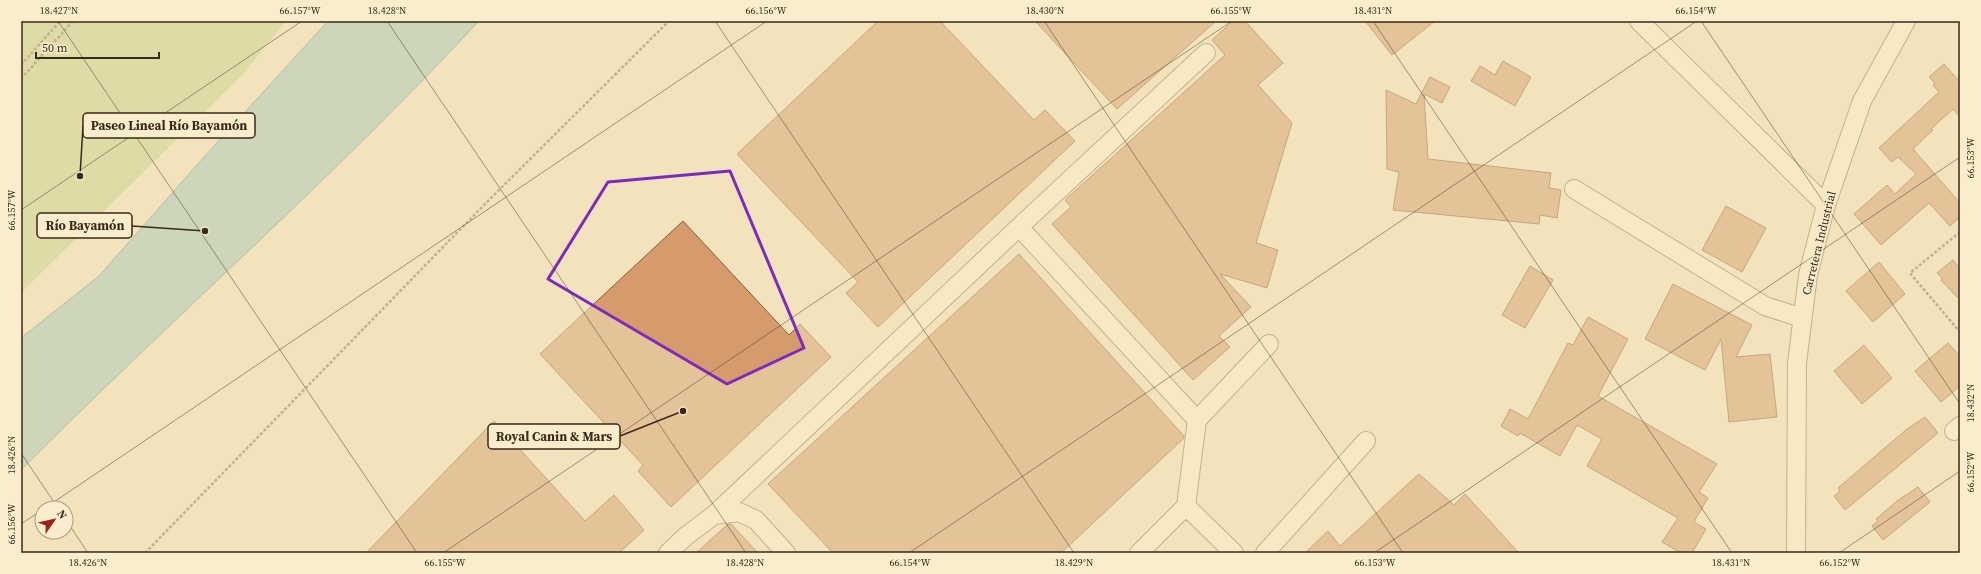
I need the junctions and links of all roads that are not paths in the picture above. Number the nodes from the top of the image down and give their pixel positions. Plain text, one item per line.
1 (1639, 21) edge
2 (1906, 21) edge
3 (1206, 53) dead end
4 (1574, 189) dead end
5 (1826, 205) junction
6 (1019, 227) junction
7 (1802, 318) junction
8 (1269, 344) dead end
9 (1197, 420) junction
10 (1366, 441) dead end
11 (1186, 506) junction
12 (714, 515) junction
13 (668, 553) edge
14 (786, 553) edge
15 (1140, 553) edge
16 (1234, 553) edge
17 (1265, 553) edge
18 (1796, 553) edge

1 - 5 street
2 - 5 street, Carretera Industrial
3 - 6 street
4 - 7 street
5 - 7 street, Carretera Industrial
6 - 9 street
6 - 12 street
7 - 18 street, Carretera Industrial
8 - 9 street
9 - 11 street
10 - 17 street
11 - 15 street
11 - 16 street
12 - 13 street
12 - 14 street

